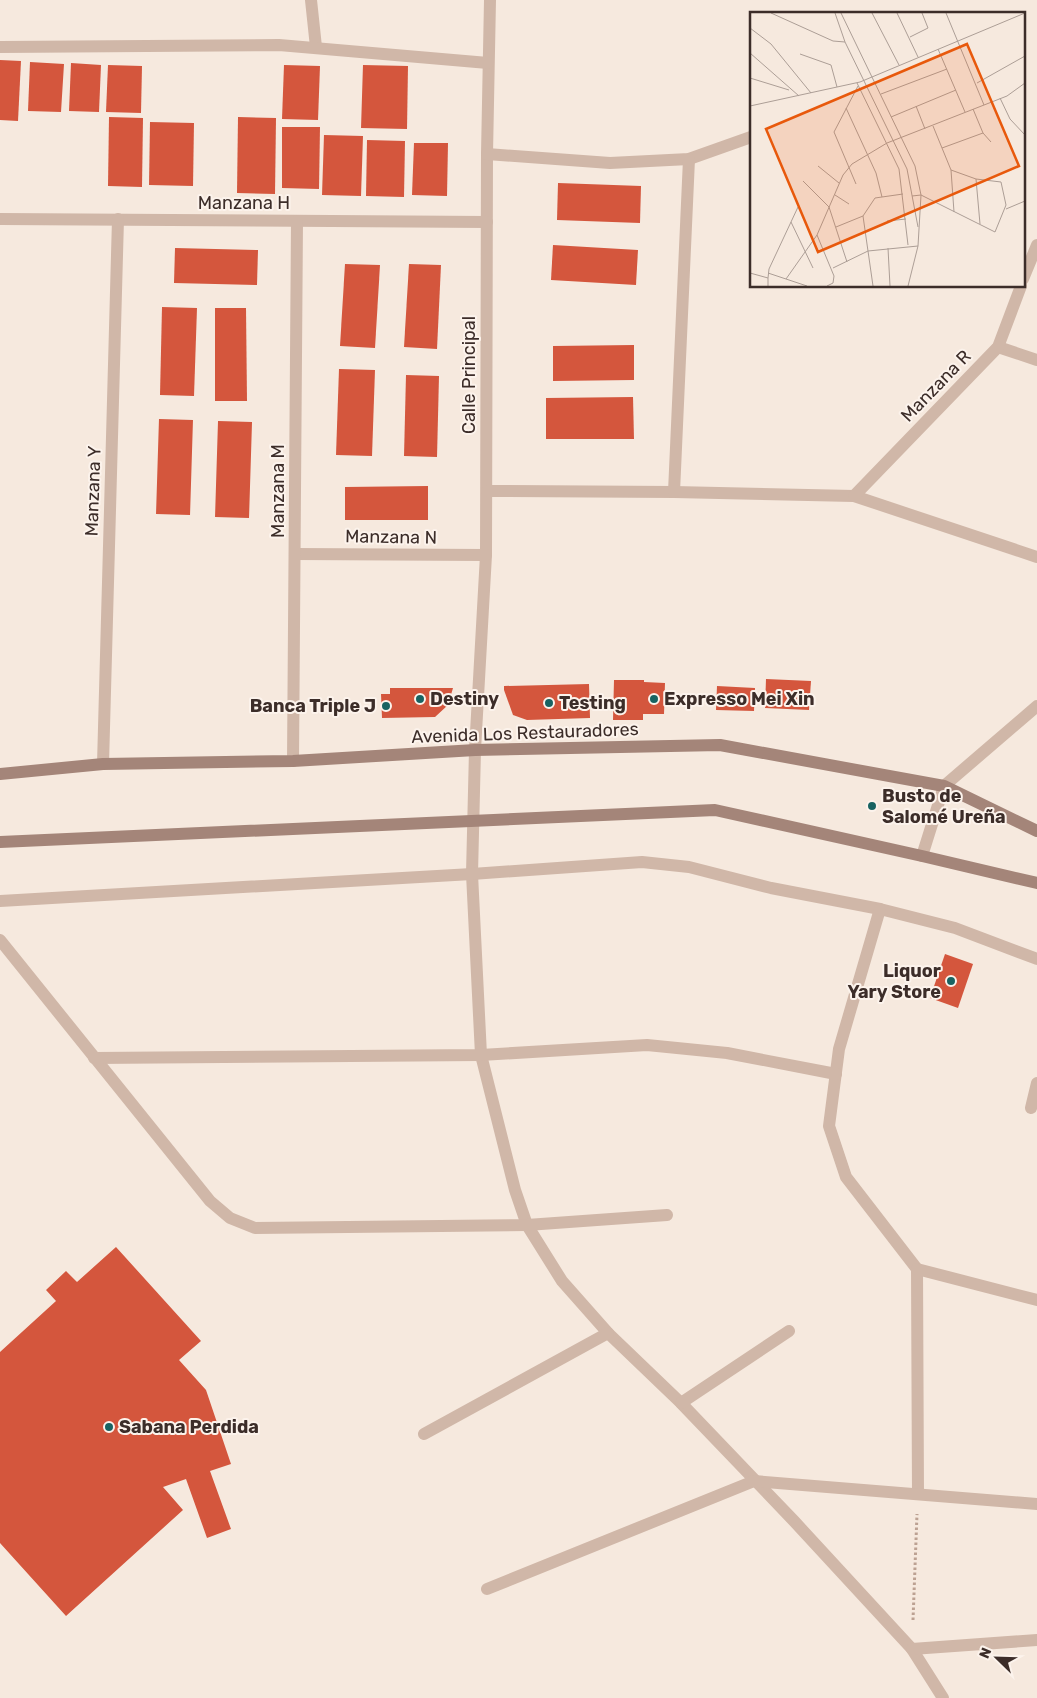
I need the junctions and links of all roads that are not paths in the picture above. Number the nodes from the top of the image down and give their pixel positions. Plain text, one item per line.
1 (311, 0) edge
2 (490, 0) edge
3 (0, 47) edge
4 (316, 47) junction
5 (488, 63) junction
6 (750, 137) edge
7 (487, 154) junction
8 (689, 159) junction
9 (0, 218) edge
10 (118, 219) junction
11 (297, 221) junction
12 (487, 222) junction
13 (1037, 245) edge
14 (1024, 277) edge
15 (1020, 288) edge
16 (998, 347) junction
17 (1037, 360) edge
18 (486, 491) junction
19 (674, 492) junction
20 (854, 496) junction
21 (295, 554) junction
22 (486, 556) junction
23 (1037, 557) edge
24 (1037, 706) edge
25 (475, 750) junction
26 (293, 761) junction
27 (103, 764) junction
28 (0, 774) edge
29 (944, 786) junction
30 (473, 820) junction
31 (1037, 831) edge
32 (0, 842) edge
33 (922, 856) junction
34 (472, 874) junction
35 (1037, 883) edge
36 (0, 902) edge
37 (880, 909) junction
38 (0, 940) edge
39 (1037, 959) edge
40 (481, 1055) junction
41 (94, 1058) junction
42 (836, 1074) junction
43 (1037, 1083) edge
44 (1031, 1108) dead end
45 (667, 1215) dead end
46 (527, 1225) junction
47 (917, 1269) junction
48 (1037, 1300) edge
49 (789, 1332) dead end
50 (608, 1333) junction
51 (681, 1403) junction
52 (424, 1434) dead end
53 (754, 1481) junction
54 (918, 1493) junction
55 (1037, 1504) edge
56 (486, 1589) dead end
57 (1037, 1640) edge
58 (912, 1649) junction
59 (943, 1698) edge

1 - 4 street
2 - 5 street, Calle Principal
3 - 4 street
4 - 5 street
5 - 7 street, Calle Principal
6 - 8 street
7 - 8 street
7 - 12 street, Calle Principal
8 - 19 street
9 - 10 street, Manzana H
10 - 11 street, Manzana H
10 - 27 street, Manzana Y
11 - 12 street, Manzana H
11 - 21 street, Manzana M
12 - 18 street, Calle Principal
13 - 14 street
15 - 16 street, Manzana R
16 - 17 street
16 - 20 street, Manzana R
18 - 19 street
18 - 22 street, Calle Principal
19 - 20 street
20 - 23 street
21 - 22 street, Manzana N
21 - 26 street, Manzana M
22 - 25 street, Calle Principal
24 - 29 street
25 - 26 street, Avenida Los Restauradores
25 - 29 street, Avenida Los Restauradores
25 - 30 street, Calle Principal
26 - 27 street, Avenida Los Restauradores
27 - 28 street, Avenida Los Restauradores
29 - 31 street, Avenida Los Restauradores
29 - 33 street
30 - 32 street
30 - 33 street
30 - 34 street, Calle Principal
33 - 35 street
34 - 36 street
34 - 37 street
34 - 40 street, Calle Principal
37 - 39 street
37 - 42 street
38 - 41 street
40 - 41 street
40 - 42 street
40 - 46 street, Calle Principal
41 - 46 street
42 - 47 street
43 - 44 street
45 - 46 street
46 - 50 street, Calle Principal
47 - 48 street
47 - 54 street
49 - 51 street
50 - 51 street, Calle Principal
50 - 52 street
51 - 53 street, Calle Principal
53 - 54 street
53 - 56 street
53 - 58 street, Calle Principal
54 - 55 street
57 - 58 street
58 - 59 street, Calle Principal

